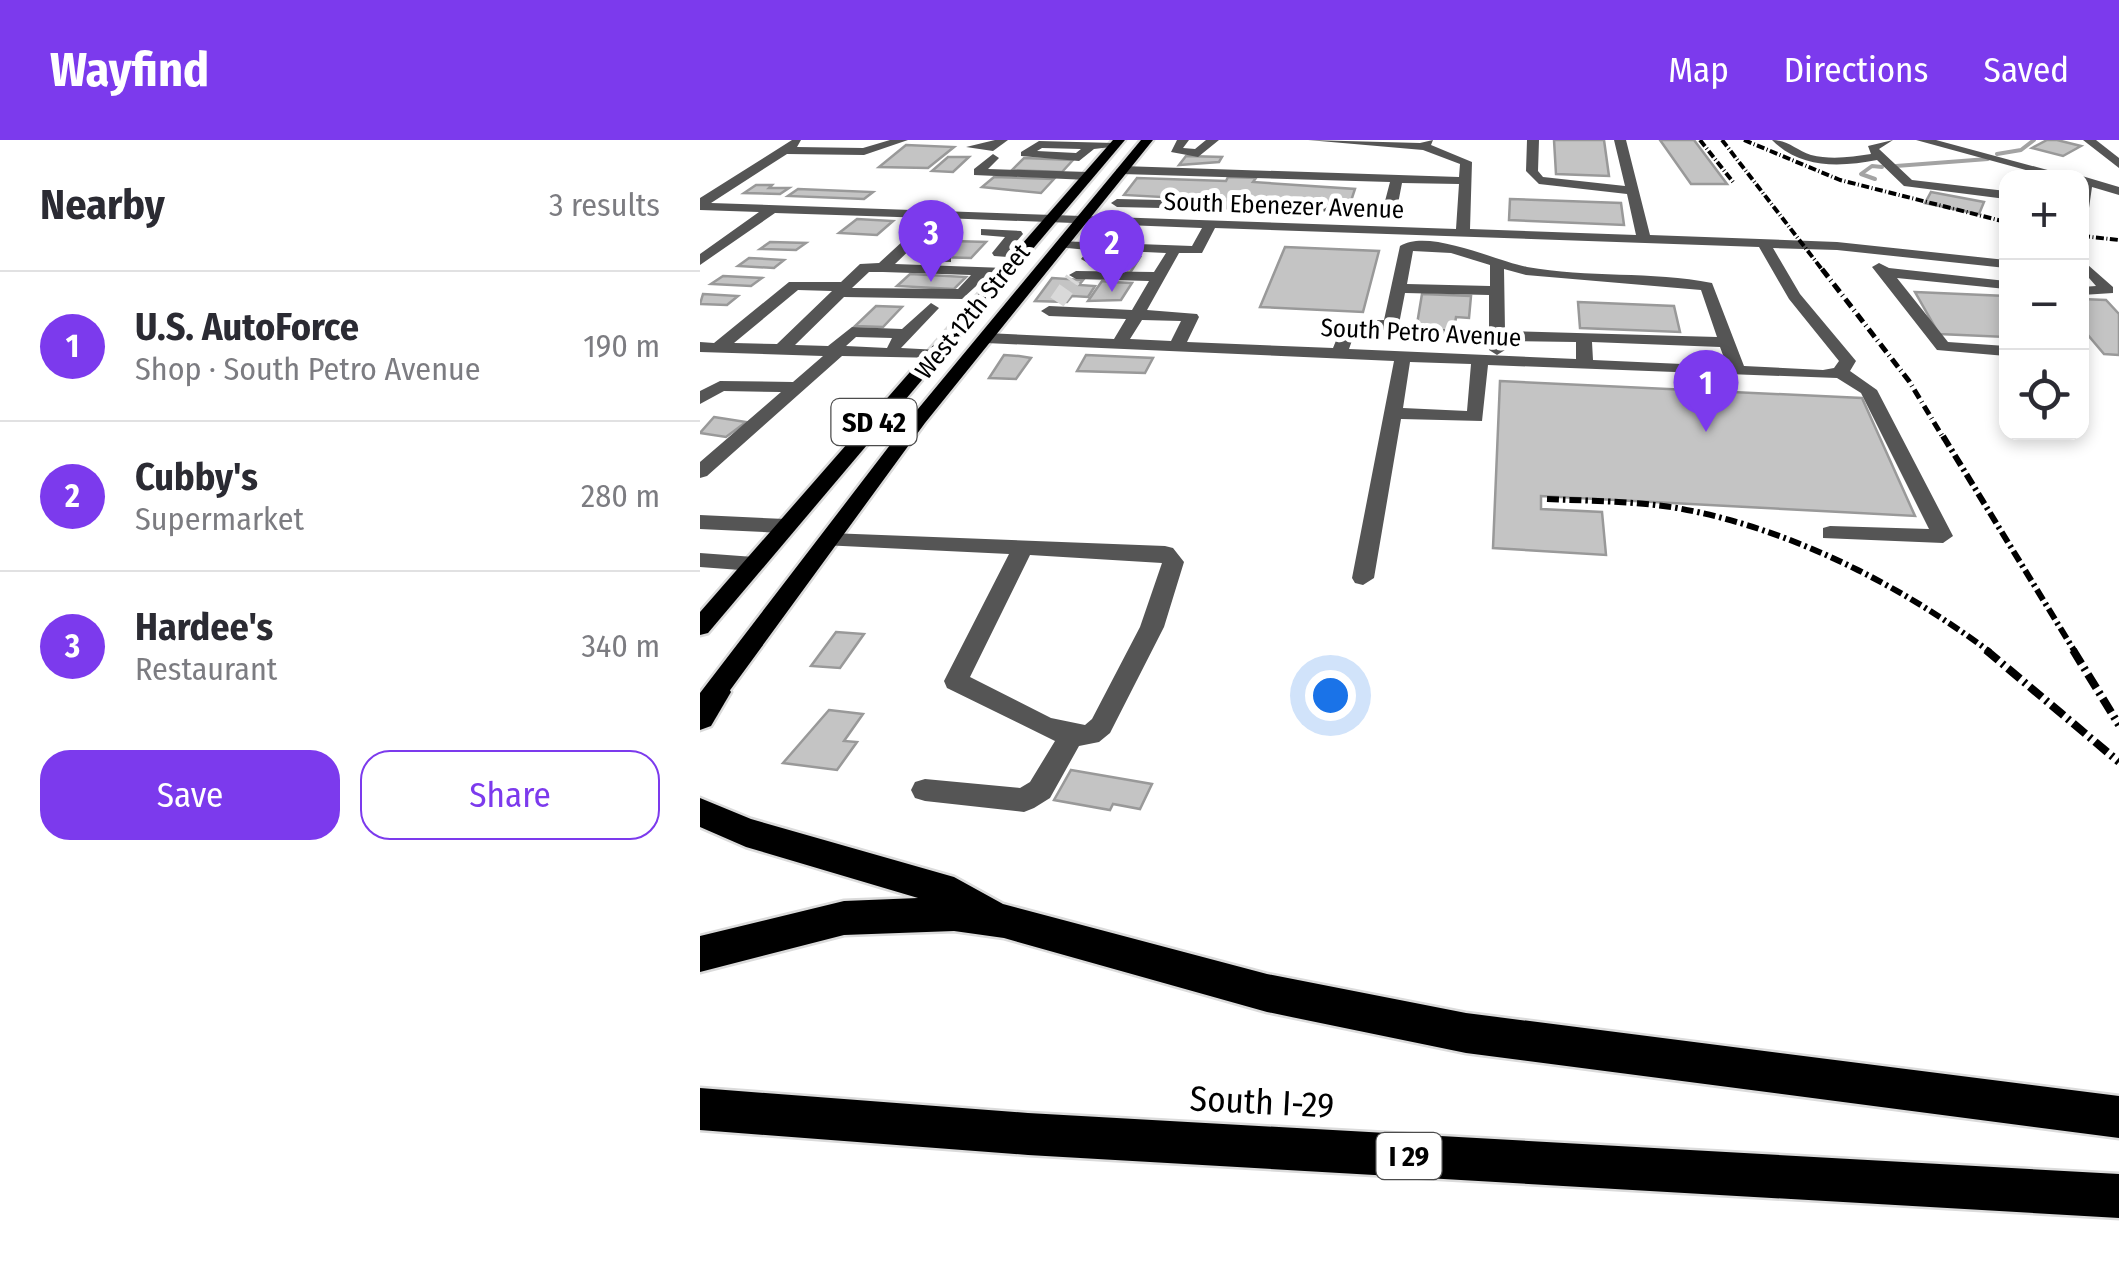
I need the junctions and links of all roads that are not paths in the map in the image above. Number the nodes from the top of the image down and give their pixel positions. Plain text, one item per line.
1 (799, 140) edge
2 (902, 140) edge
3 (1002, 140) edge
4 (1147, 140) edge
5 (1183, 140) edge
6 (1213, 140) edge
7 (1314, 140) edge
8 (1534, 140) edge
9 (1620, 140) edge
10 (1778, 140) edge
11 (1888, 140) edge
12 (1922, 140) edge
13 (2089, 140) edge
14 (1116, 143) edge
15 (1426, 144) edge
16 (1090, 146) dead end
17 (972, 147) dead end
18 (1870, 149) junction
19 (784, 150) junction
20 (993, 158) dead end
21 (2119, 164) edge
22 (1122, 170) junction
23 (2040, 170) edge
24 (1088, 176) junction
25 (1397, 179) junction
26 (1467, 181) junction
27 (2089, 182) edge
28 (2119, 190) edge
29 (1632, 192) junction
30 (1999, 195) edge
31 (1117, 203) dead end
32 (700, 205) edge
33 (774, 208) junction
34 (1281, 208) junction
35 (940, 215) junction
36 (967, 216) junction
37 (1050, 219) junction
38 (1082, 220) junction
39 (1210, 224) junction
40 (1272, 227) junction
41 (952, 231) junction
42 (1463, 233) junction
43 (1644, 240) junction
44 (1062, 244) junction
45 (1764, 244) junction
46 (1861, 248) junction
47 (998, 252) junction
48 (1020, 254) junction
49 (700, 261) edge
50 (1496, 262) junction
51 (1167, 263) junction
52 (1999, 263) edge
53 (883, 268) junction
54 (2089, 269) edge
55 (2119, 270) edge
56 (983, 271) junction
57 (1086, 271) junction
58 (1005, 272) junction
59 (1885, 272) junction
60 (2089, 273) edge
61 (1999, 284) edge
62 (1398, 288) junction
63 (840, 289) junction
64 (2089, 290) edge
65 (1497, 291) junction
66 (962, 294) junction
67 (984, 295) junction
68 (931, 308) dead end
69 (1058, 308) junction
70 (1136, 315) junction
71 (1394, 329) junction
72 (905, 334) junction
73 (1497, 336) junction
74 (1584, 337) junction
75 (986, 338) junction
76 (1651, 338) junction
77 (1028, 339) junction
78 (1728, 342) junction
79 (1120, 343) junction
80 (1176, 346) junction
81 (700, 347) edge
82 (719, 347) junction
83 (782, 350) junction
84 (835, 351) junction
85 (1999, 351) edge
86 (888, 353) junction
87 (1339, 353) junction
88 (933, 354) junction
89 (1398, 356) junction
90 (1488, 360) junction
91 (1585, 365) junction
92 (1844, 367) junction
93 (1655, 368) junction
94 (1737, 372) junction
95 (797, 386) junction
96 (700, 399) edge
97 (1393, 413) junction
98 (710, 453) edge
99 (700, 472) edge
100 (700, 522) edge
101 (785, 526) junction
102 (1830, 533) dead end
103 (829, 540) junction
104 (1023, 548) junction
105 (700, 560) edge
106 (754, 564) junction
107 (1362, 578) dead end
108 (700, 627) edge
109 (705, 707) edge
110 (1072, 736) junction
111 (926, 790) dead end
112 (700, 812) edge
113 (1004, 921) junction
114 (700, 954) edge
115 (700, 1109) edge
116 (2119, 1117) edge
117 (2119, 1196) edge

1 - 19 street
2 - 19 street
3 - 17 street
4 - 22 main road, West 12th Street / SD 42
5 - 6 street
7 - 15 street
8 - 29 street
9 - 29 street
10 - 18 street
11 - 18 street
12 - 23 street
13 - 21 street
14 - 16 street
14 - 24 main road, West 12th Street / SD 42
15 - 26 street
18 - 30 street
19 - 32 street
20 - 24 street
22 - 25 street
22 - 38 main road, West 12th Street / SD 42
24 - 37 main road, West 12th Street / SD 42
25 - 26 street
25 - 34 street
26 - 42 street
27 - 28 street
29 - 43 street
31 - 34 street
32 - 33 street, South Ebenezer Avenue
33 - 35 street, South Ebenezer Avenue
33 - 49 street
34 - 40 street
35 - 36 street, South Ebenezer Avenue
35 - 53 street
36 - 37 street, South Ebenezer Avenue
36 - 41 street
37 - 38 street, South Ebenezer Avenue
37 - 48 main road, West 12th Street / SD 42
38 - 39 street, South Ebenezer Avenue
38 - 44 main road, West 12th Street / SD 42
39 - 40 street, South Ebenezer Avenue
39 - 51 street
40 - 42 street, South Ebenezer Avenue
41 - 47 street
41 - 47 street
42 - 43 street, South Ebenezer Avenue
43 - 45 street, South Ebenezer Avenue
44 - 57 street
44 - 75 main road, West 12th Street / SD 42
45 - 46 street, South Ebenezer Avenue
45 - 92 street
46 - 52 street, South Ebenezer Avenue
46 - 59 street
47 - 48 street
48 - 58 main road, West 12th Street / SD 42
50 - 62 street
50 - 65 street
50 - 78 street
51 - 57 street
51 - 57 street
51 - 57 street
51 - 70 street
53 - 56 street
53 - 63 street
54 - 55 street
56 - 58 street
56 - 66 street
57 - 69 street
58 - 67 main road, West 12th Street / SD 42
59 - 61 street
59 - 85 street
60 - 64 street
62 - 65 street
62 - 71 street
63 - 66 street
63 - 82 street
63 - 83 street
65 - 73 street
66 - 67 street
67 - 88 main road, West 12th Street / SD 42
68 - 72 street
69 - 70 street
69 - 77 street
70 - 79 street
70 - 80 street
71 - 73 street
71 - 87 street
71 - 89 street
72 - 84 street
72 - 86 street
73 - 74 street
73 - 90 street
74 - 76 street
74 - 91 street
75 - 77 street, South Petro Avenue
75 - 103 main road, West 12th Street / SD 42
76 - 78 street
76 - 93 street
77 - 79 street, South Petro Avenue
78 - 94 street
79 - 80 street, South Petro Avenue
80 - 87 street, South Petro Avenue
81 - 82 street
82 - 83 street
83 - 84 street
84 - 86 street
84 - 95 street
86 - 88 street
87 - 89 street, South Petro Avenue
88 - 101 main road, West 12th Street / SD 42
89 - 90 street, South Petro Avenue
89 - 97 street
90 - 91 street, South Petro Avenue
90 - 97 street
91 - 93 street, South Petro Avenue
92 - 94 street, South Petro Avenue
92 - 102 street
93 - 94 street, South Petro Avenue
95 - 96 street
95 - 98 street
97 - 107 street
98 - 99 street
100 - 101 street
101 - 106 main road, West 12th Street / SD 42
103 - 104 street
103 - 109 main road, West 12th Street / SD 42
104 - 110 street
104 - 110 street
105 - 106 street
106 - 108 main road, West 12th Street / SD 42
110 - 111 street
112 - 113 highway
113 - 114 highway
113 - 116 highway
115 - 117 highway, South I-29 / I 29

